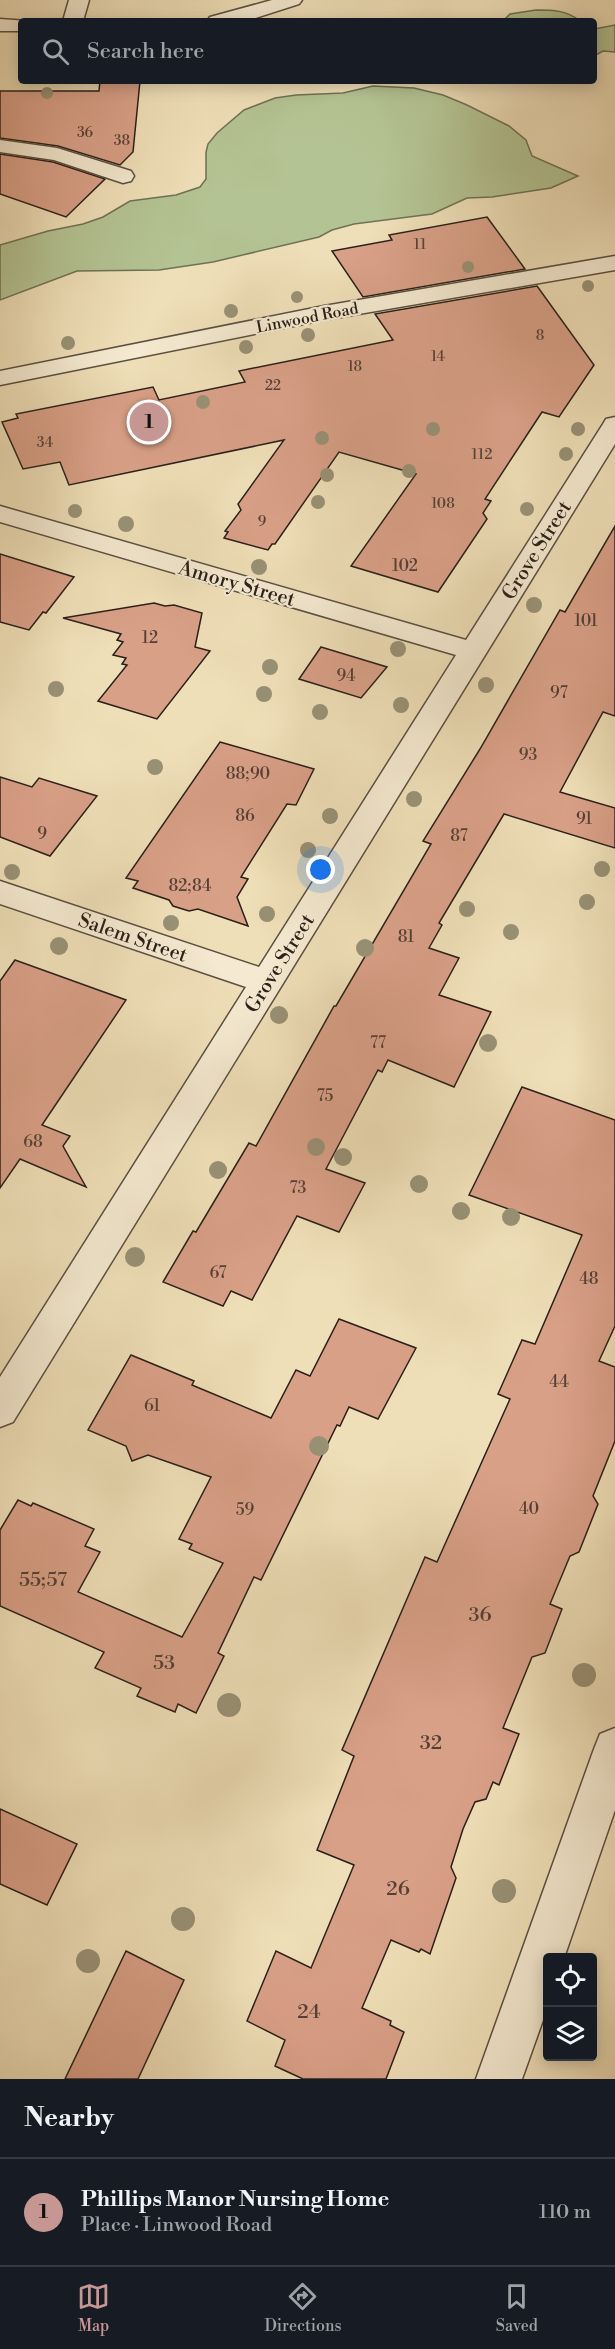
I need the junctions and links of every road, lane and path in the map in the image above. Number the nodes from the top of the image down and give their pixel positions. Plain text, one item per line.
1 (80, 0) edge
2 (292, 0) edge
3 (74, 18) edge
4 (232, 18) edge
5 (0, 25) edge
6 (18, 25) edge
7 (0, 146) edge
8 (123, 176) dead end
9 (615, 263) edge
10 (0, 378) edge
11 (615, 424) edge
12 (0, 514) edge
13 (473, 651) junction
14 (0, 892) edge
15 (267, 982) junction
16 (0, 1410) edge
17 (615, 1749) edge
18 (499, 2079) edge

1 - 3 street
2 - 4 street
5 - 6 street
7 - 8 street
9 - 10 street, Linwood Road
11 - 13 street, Grove Street
12 - 13 street, Amory Street
13 - 15 street, Grove Street
14 - 15 street, Salem Street
15 - 16 street, Grove Street
17 - 18 street

